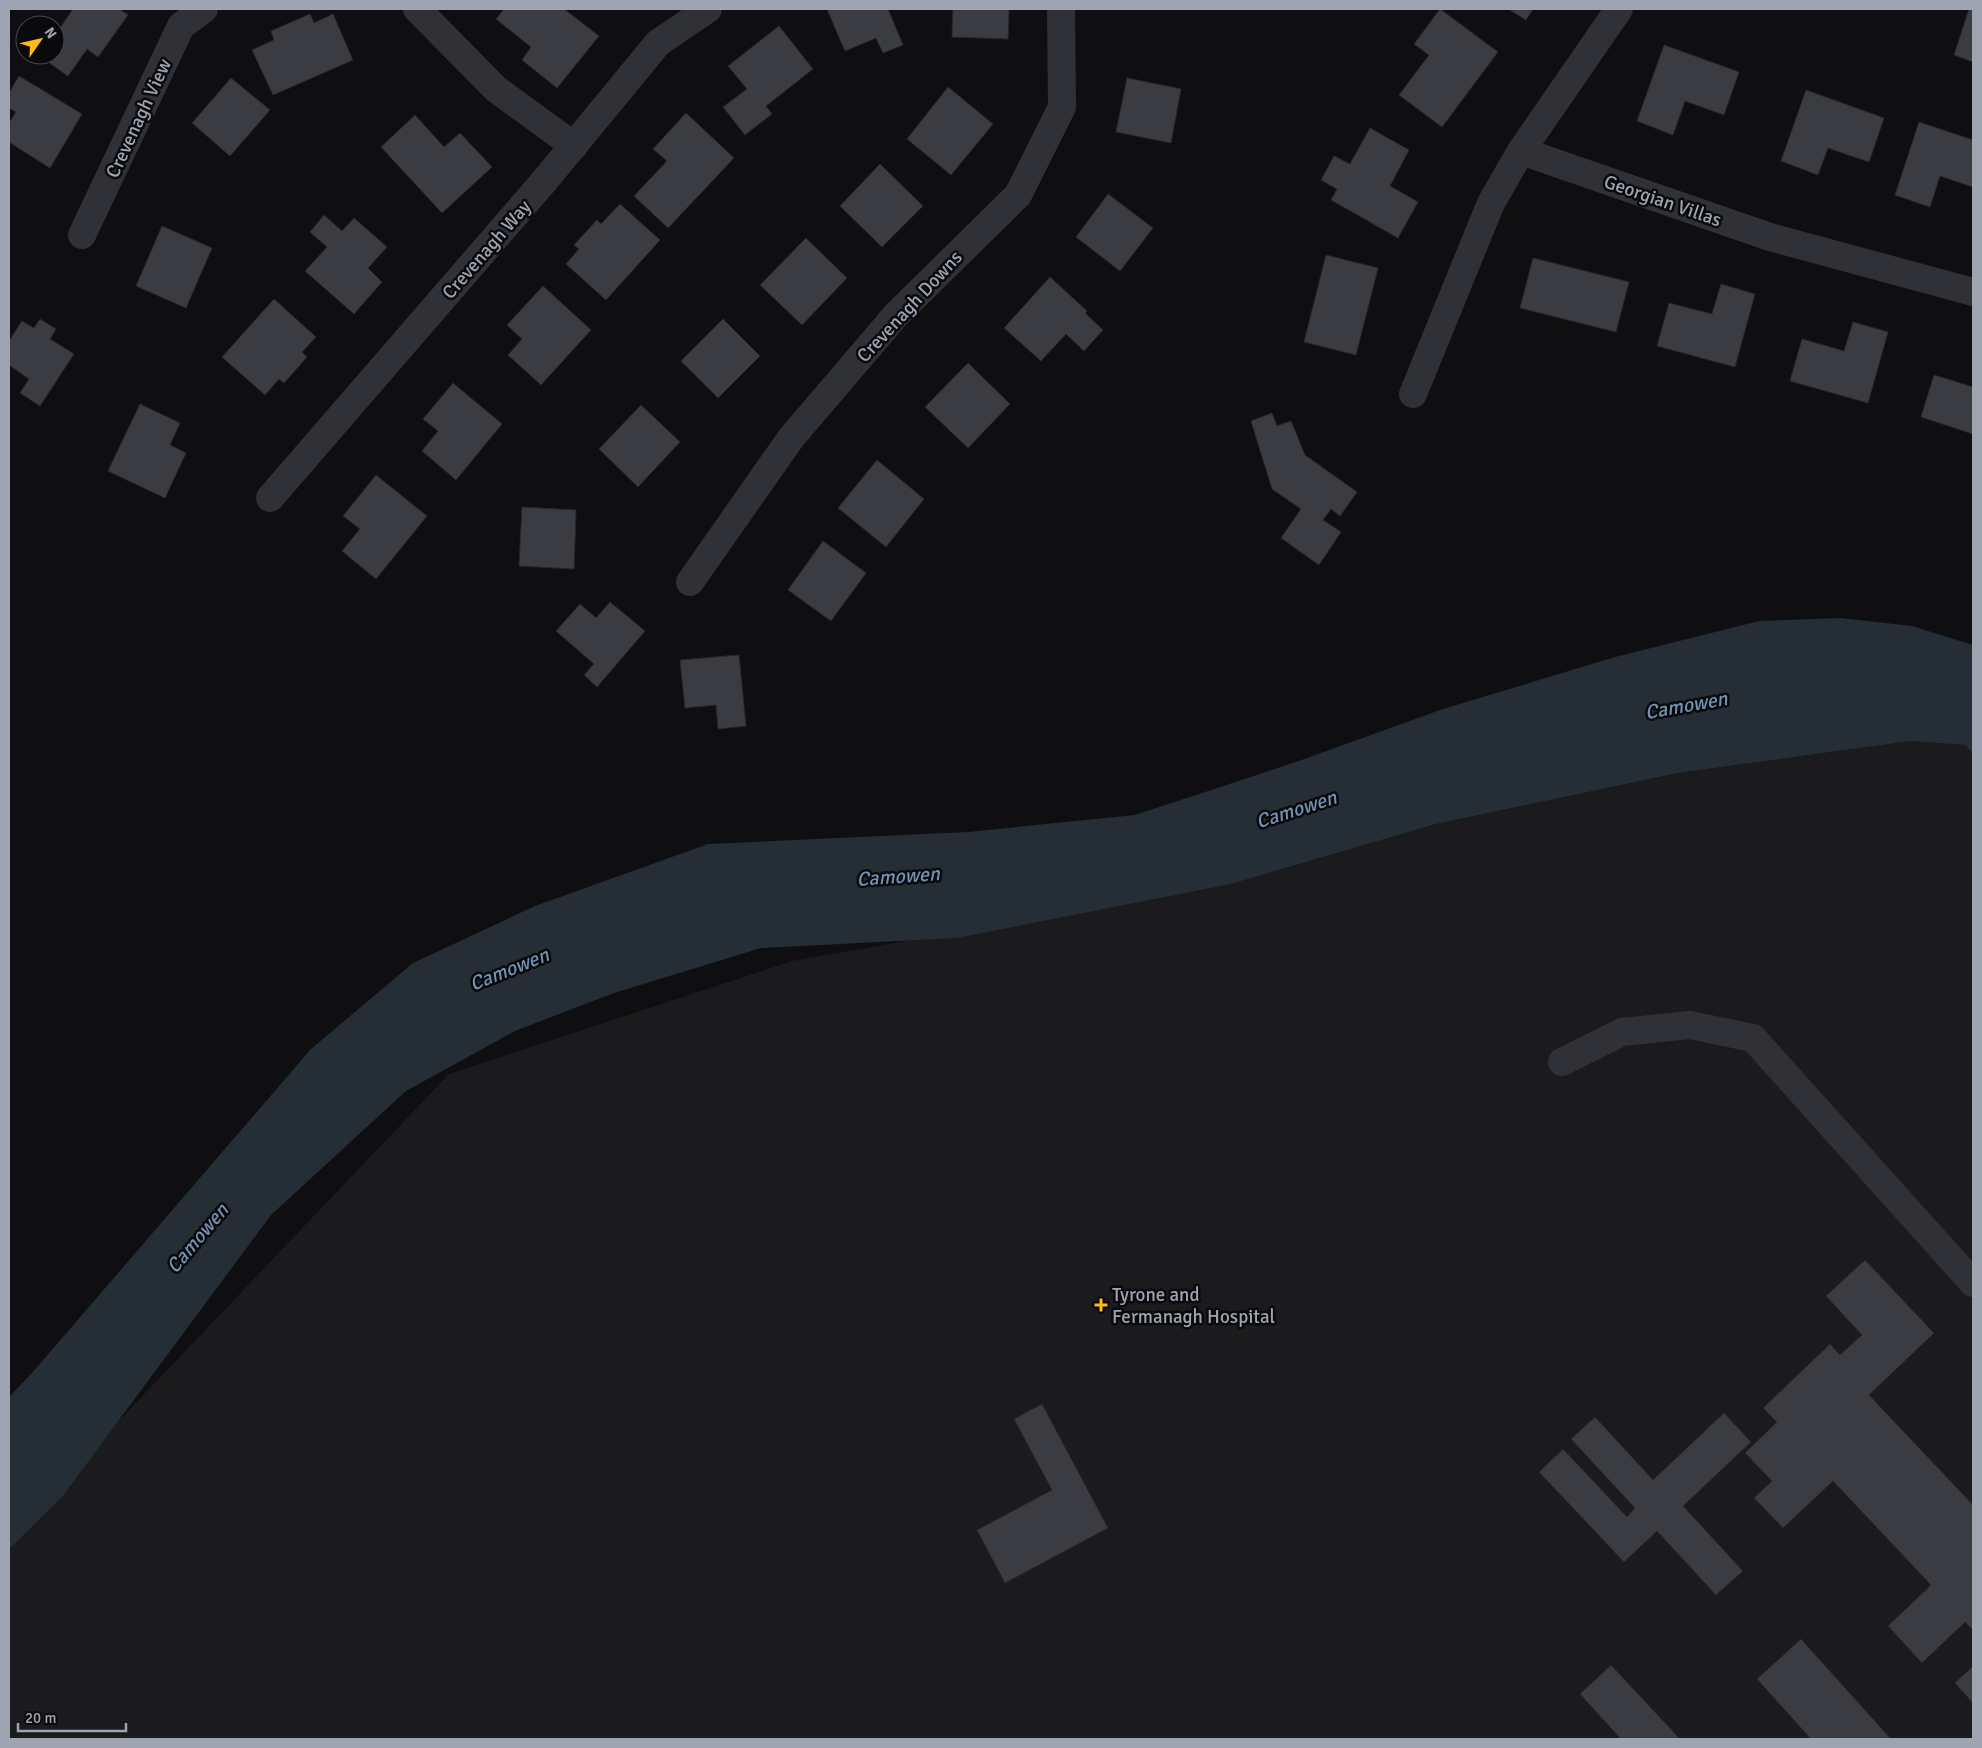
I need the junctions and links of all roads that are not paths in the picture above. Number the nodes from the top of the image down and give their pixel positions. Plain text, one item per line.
1 (204, 9) edge
2 (417, 9) edge
3 (708, 9) edge
4 (1061, 9) edge
5 (1619, 9) edge
6 (574, 146) junction
7 (1521, 151) junction
8 (82, 235) dead end
9 (1973, 292) edge
10 (1413, 394) dead end
11 (270, 498) dead end
12 (690, 582) dead end
13 (1562, 1062) dead end
14 (1973, 1283) edge

1 - 8 street, Crevenagh View
2 - 6 street
3 - 6 street, Crevenagh Way
4 - 12 street, Crevenagh Downs
5 - 7 street
6 - 11 street, Crevenagh Way
7 - 9 street, Georgian Villas
7 - 10 street
13 - 14 street

